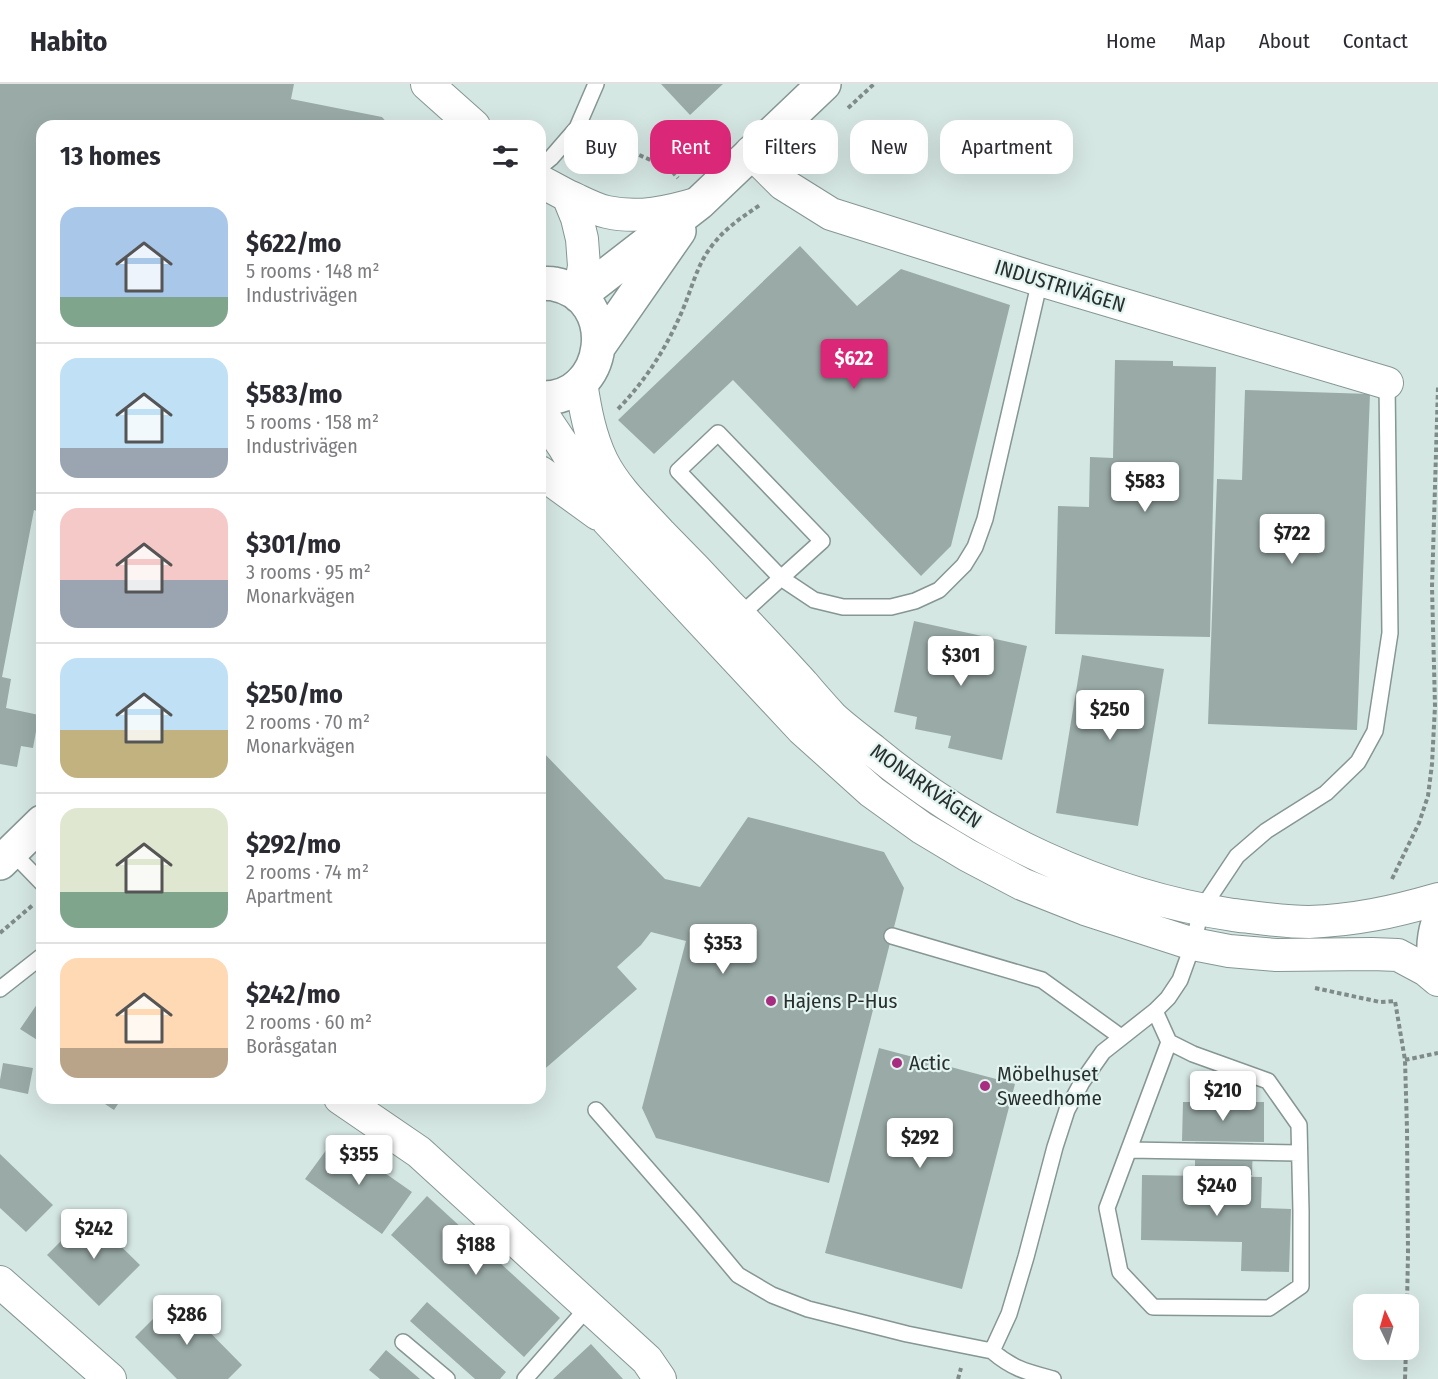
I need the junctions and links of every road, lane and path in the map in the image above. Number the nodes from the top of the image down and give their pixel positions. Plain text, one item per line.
1 (427, 84) edge
2 (596, 84) edge
3 (824, 84) edge
4 (874, 84) edge
5 (848, 108) dead end
6 (467, 120) edge
7 (580, 120) edge
8 (785, 120) edge
9 (564, 144) edge
10 (638, 155) edge
11 (743, 160) edge
12 (546, 162) edge
13 (773, 174) edge
14 (793, 174) edge
15 (546, 184) edge
16 (783, 184) junction
17 (568, 196) junction
18 (699, 203) junction
19 (1040, 280) junction
20 (546, 283) edge
21 (579, 296) junction
22 (599, 346) junction
23 (581, 382) junction
24 (1387, 383) joint
25 (1438, 387) edge
26 (546, 397) edge
27 (546, 420) edge
28 (591, 433) junction
29 (546, 476) edge
30 (608, 521) junction
31 (781, 578) junction
32 (740, 616) junction
33 (717, 639) junction
34 (36, 828) edge
35 (6, 857) edge
36 (36, 879) edge
37 (1438, 898) edge
38 (36, 902) edge
39 (1202, 910) junction
40 (1394, 912) junction
41 (1438, 923) edge
42 (0, 933) edge
43 (892, 936) dead end
44 (1193, 944) junction
45 (36, 961) edge
46 (1438, 971) edge
47 (1438, 980) edge
48 (0, 989) edge
49 (1155, 1011) junction
50 (1120, 1037) junction
51 (1169, 1042) junction
52 (1438, 1053) edge
53 (1405, 1060) dead end
54 (349, 1104) edge
55 (596, 1110) dead end
56 (1129, 1150) junction
57 (1299, 1153) junction
58 (0, 1282) edge
59 (589, 1306) junction
60 (403, 1342) dead end
61 (992, 1351) junction
62 (1406, 1360) edge
63 (110, 1379) edge
64 (447, 1379) edge
65 (525, 1379) edge
66 (660, 1379) edge
67 (1053, 1379) edge
68 (1405, 1379) edge

1 - 6 street
2 - 7 lane
3 - 8 street
4 - 5 path
9 - 12 lane
10 - 18 path
11 - 18 street
13 - 16 street, INDUSTRIVÄGEN
14 - 16 path
15 - 17 street
16 - 19 street, INDUSTRIVÄGEN
16 - 28 path
17 - 18 street
17 - 21 street
18 - 21 street
18 - 22 street
19 - 24 street, INDUSTRIVÄGEN
19 - 31 lane
20 - 21 street
21 - 22 street
22 - 23 street
23 - 26 street
23 - 28 street, MONARKVÄGEN
24 - 39 lane
25 - 40 path
27 - 30 street, MONARKVÄGEN
28 - 32 street, MONARKVÄGEN
29 - 30 street, MONARKVÄGEN
30 - 33 street, MONARKVÄGEN
31 - 31 lane
31 - 32 lane
32 - 33 lane
32 - 39 street, MONARKVÄGEN
33 - 44 street, MONARKVÄGEN
34 - 35 street
35 - 36 lane
37 - 40 street, MONARKVÄGEN
38 - 42 path
39 - 40 street, MONARKVÄGEN
39 - 44 lane
41 - 46 street
43 - 50 lane
44 - 47 street, MONARKVÄGEN
44 - 49 lane
45 - 48 lane
49 - 50 lane
49 - 51 lane
50 - 61 lane
51 - 56 lane
51 - 57 lane
52 - 53 path
54 - 59 street
55 - 61 lane
56 - 57 lane
56 - 57 lane
58 - 63 street
59 - 65 lane
59 - 66 street
60 - 64 lane
61 - 67 lane
62 - 68 path

